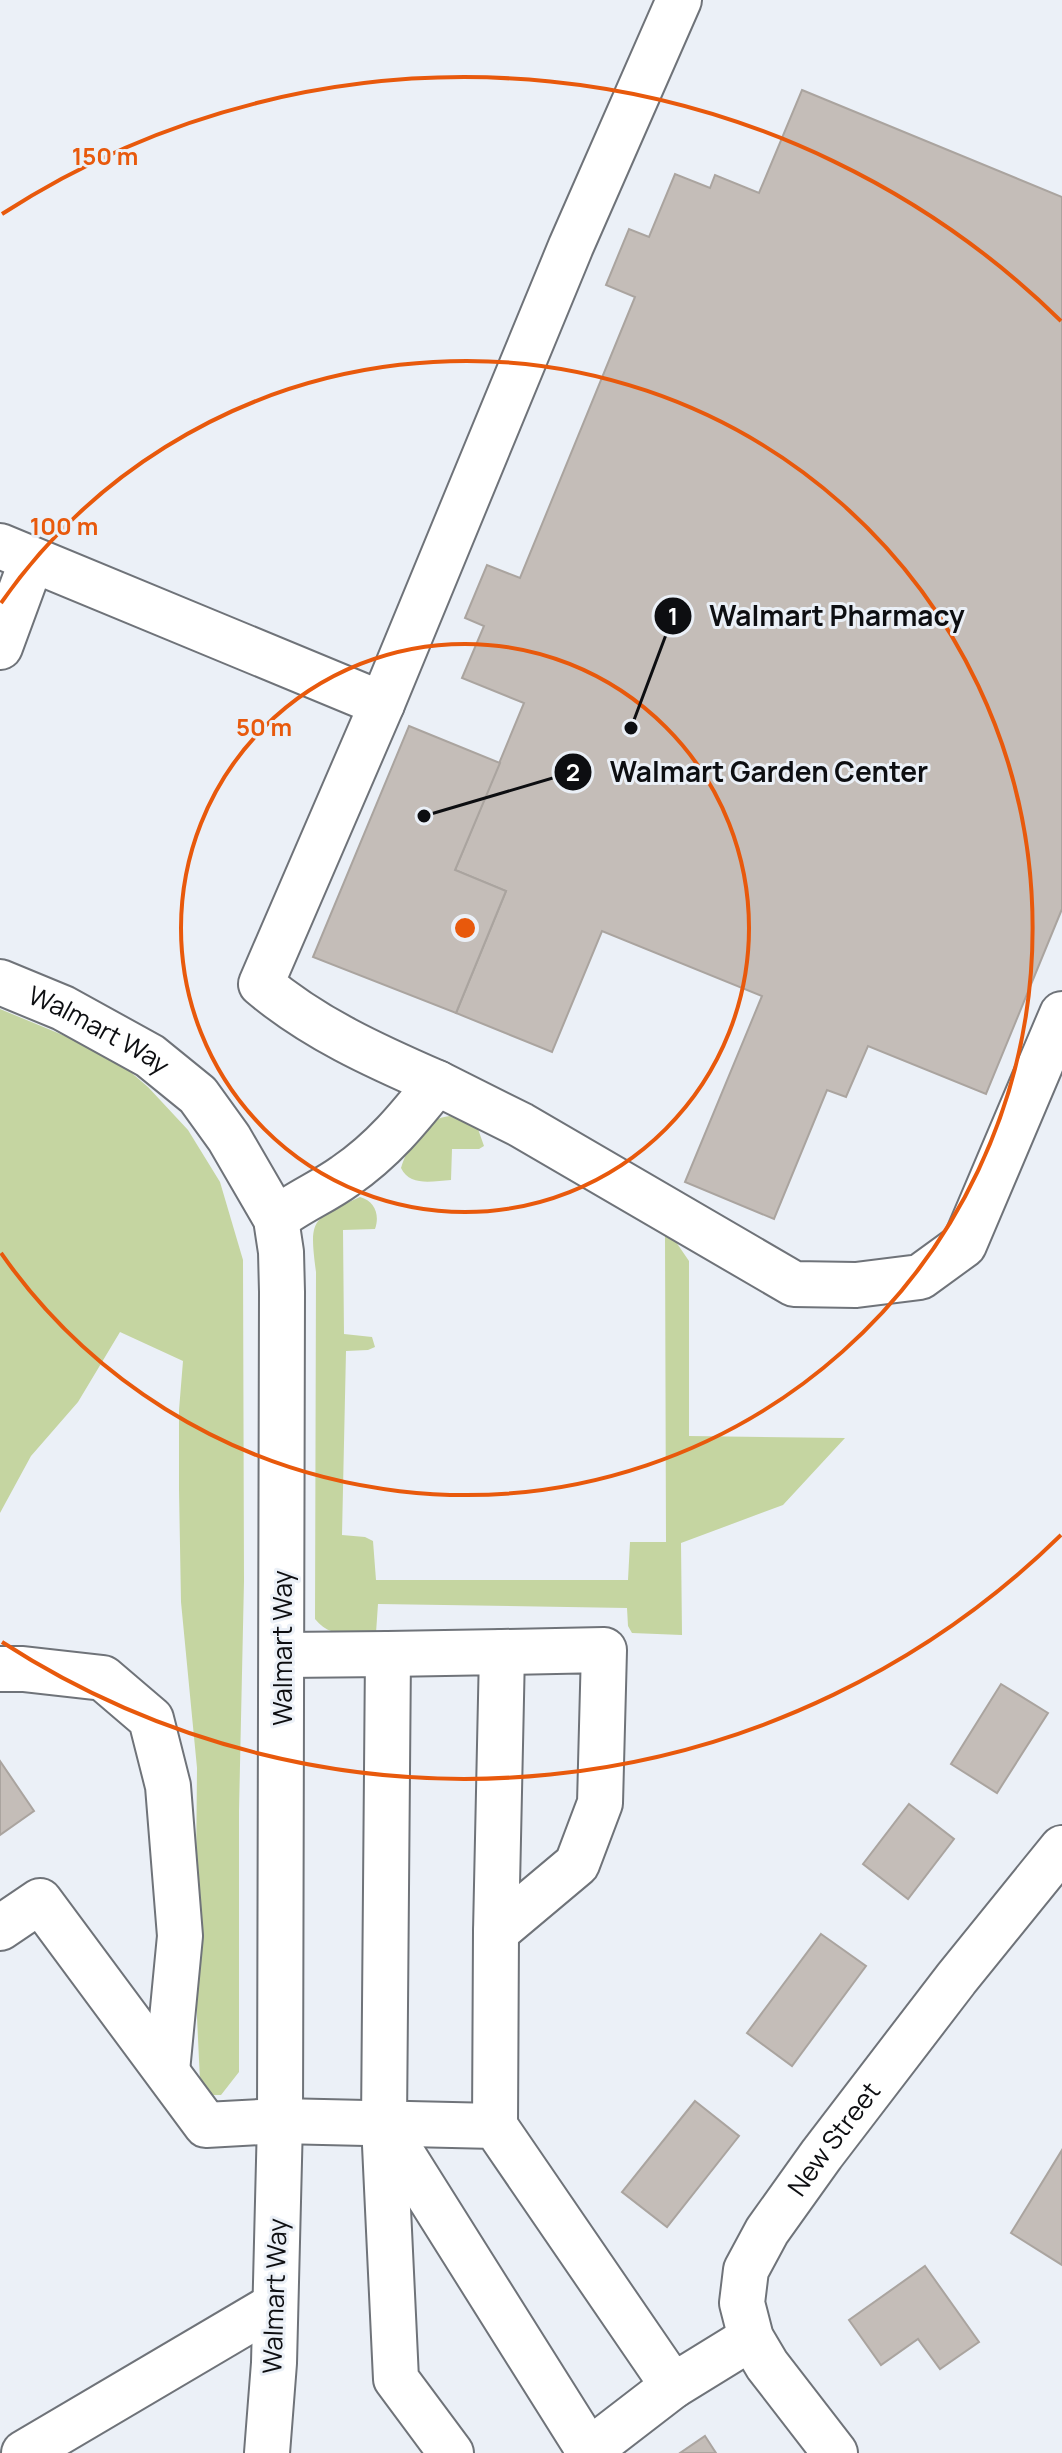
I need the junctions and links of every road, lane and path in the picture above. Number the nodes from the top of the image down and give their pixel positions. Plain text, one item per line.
1 (679, 0) edge
2 (16, 553) edge
3 (0, 647) edge
4 (382, 704) junction
5 (0, 982) edge
6 (1062, 1014) edge
7 (437, 1083) junction
8 (276, 1219) junction
9 (502, 1652) junction
10 (388, 1654) junction
11 (283, 1655) junction
12 (0, 1669) edge
13 (1062, 1848) edge
14 (0, 1928) edge
15 (496, 1932) junction
16 (167, 2071) junction
17 (280, 2121) junction
18 (384, 2124) junction
19 (495, 2126) junction
20 (275, 2305) junction
21 (751, 2338) junction
22 (673, 2386) junction
23 (588, 2452) edge
24 (24, 2453) edge
25 (267, 2453) edge
26 (451, 2453) edge
27 (835, 2453) edge

1 - 4 street
2 - 3 street
2 - 4 street
4 - 7 street
5 - 8 street, Walmart Way
6 - 7 street
7 - 8 street
8 - 11 street, Walmart Way
9 - 10 street
9 - 15 street
9 - 15 street
10 - 11 street
10 - 18 street
11 - 17 street, Walmart Way
12 - 16 street
13 - 21 street, New Street
14 - 16 street
15 - 19 street
16 - 17 street
17 - 18 street
17 - 20 street, Walmart Way
18 - 19 street
18 - 23 street
18 - 26 street
19 - 22 street
20 - 24 street
20 - 25 street, Walmart Way
21 - 22 street
21 - 27 street, New Street
22 - 23 street

